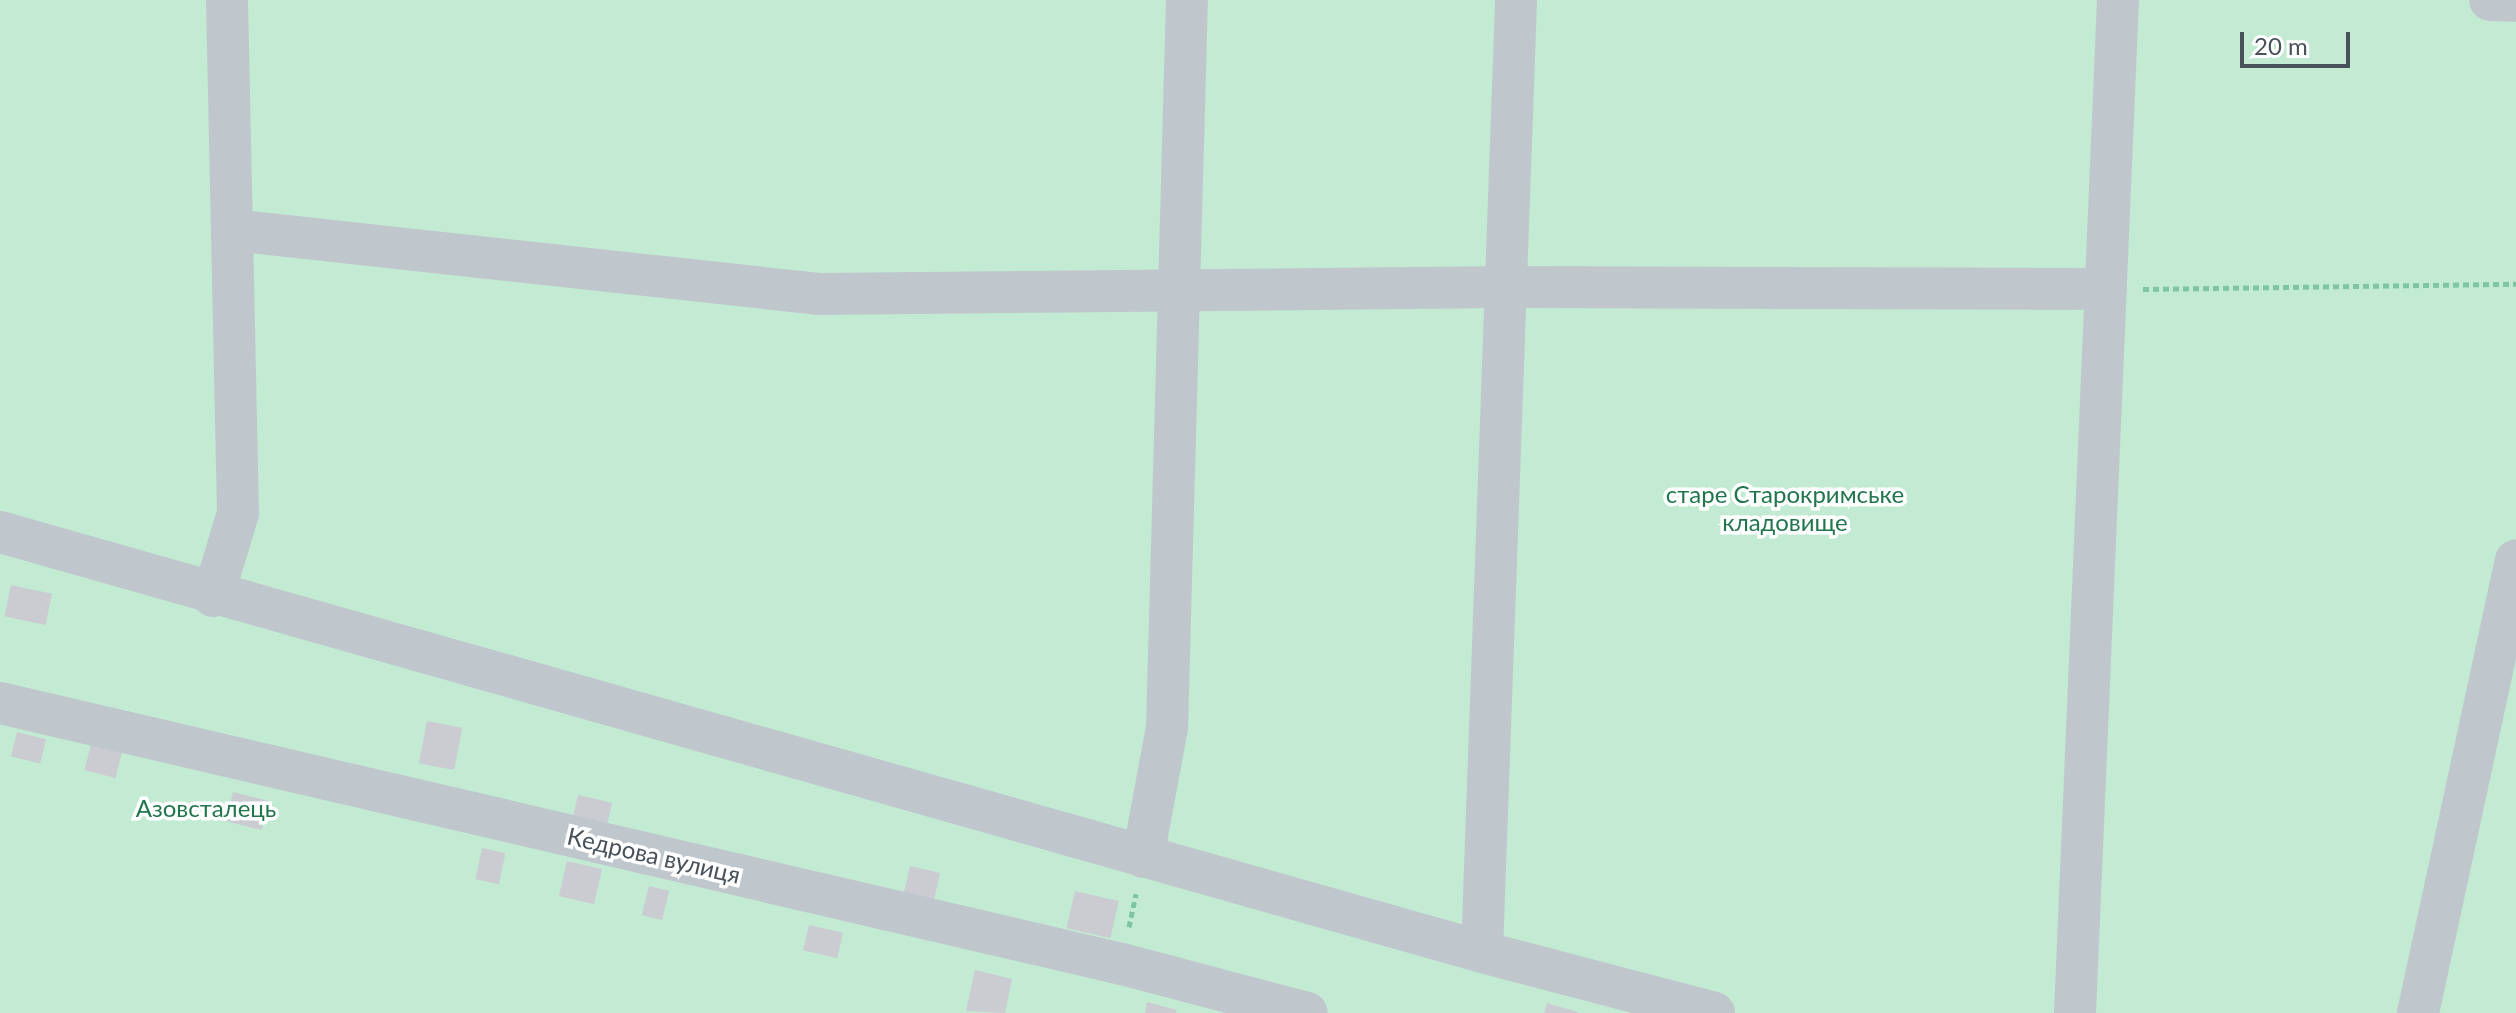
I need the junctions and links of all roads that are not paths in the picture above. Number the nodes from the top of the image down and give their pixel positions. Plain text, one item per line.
1 (227, 0) edge
2 (1187, 0) edge
3 (1516, 0) edge
4 (2118, 0) edge
5 (2490, 0) edge
6 (2516, 1) edge
7 (232, 230) junction
8 (1506, 287) junction
9 (2106, 289) junction
10 (1179, 290) junction
11 (0, 532) edge
12 (2516, 561) edge
13 (213, 596) junction
14 (0, 703) edge
15 (1143, 857) junction
16 (1482, 952) junction
17 (1307, 1013) edge
18 (1714, 1013) edge
19 (2075, 1013) edge
20 (2418, 1013) edge

1 - 7 street
2 - 10 street
3 - 8 street
4 - 9 street
5 - 6 street
7 - 10 street
7 - 13 street
8 - 9 street
8 - 10 street
8 - 16 street
9 - 19 street
10 - 15 street
11 - 13 street
12 - 20 street
13 - 15 street
14 - 17 street, Кедрова вулиця
15 - 16 street
16 - 18 street

